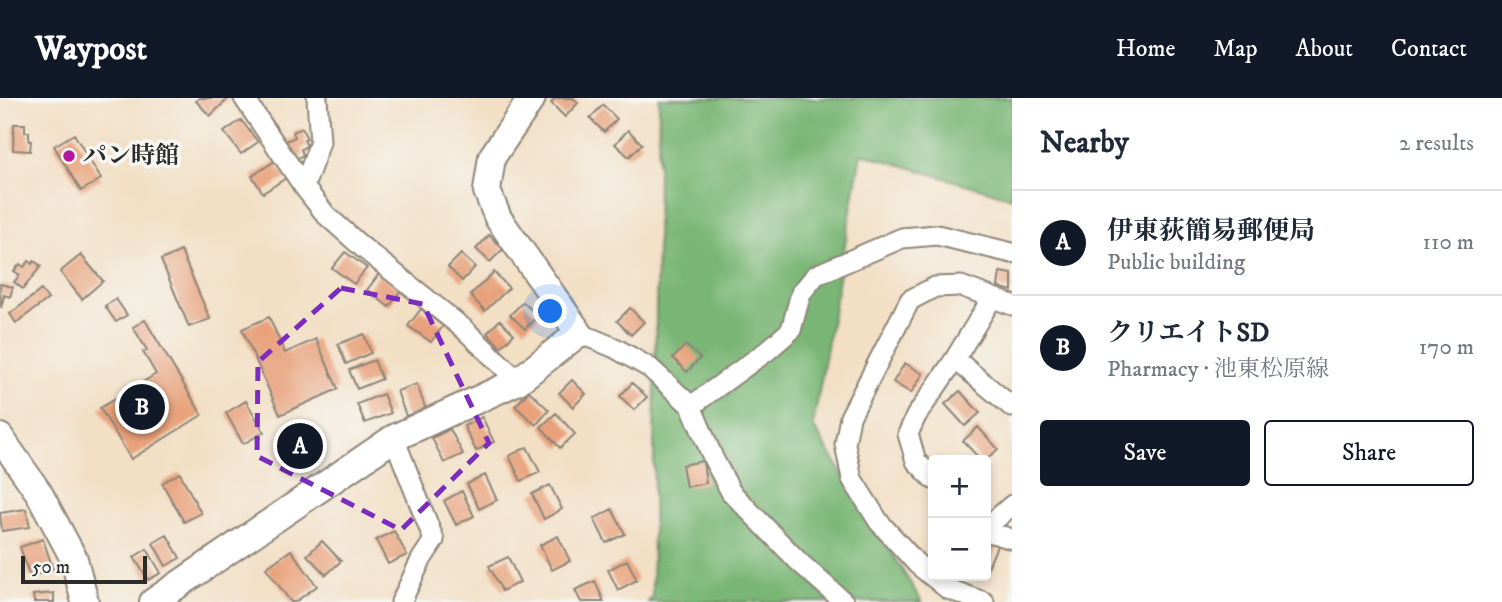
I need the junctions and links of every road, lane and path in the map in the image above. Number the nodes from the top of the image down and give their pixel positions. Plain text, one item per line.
1 (244, 98) edge
2 (317, 98) edge
3 (531, 98) edge
4 (304, 187) junction
5 (1012, 253) edge
6 (992, 298) junction
7 (1012, 305) edge
8 (579, 333) junction
9 (955, 359) junction
10 (517, 381) junction
11 (691, 406) junction
12 (1012, 407) edge
13 (0, 437) edge
14 (394, 438) junction
15 (928, 474) edge
16 (1012, 505) edge
17 (991, 525) edge
18 (991, 532) edge
19 (1012, 539) edge
20 (85, 602) edge
21 (153, 602) edge
22 (401, 602) edge
23 (844, 602) edge
24 (984, 602) edge

1 - 4 street
2 - 4 street
3 - 8 street
4 - 10 street
5 - 11 street
6 - 7 street
6 - 9 street
6 - 24 street
8 - 10 street
8 - 11 street
9 - 12 street
9 - 15 street
10 - 14 street
11 - 23 street
13 - 20 street
14 - 21 street
14 - 22 street
16 - 17 street
18 - 19 street

